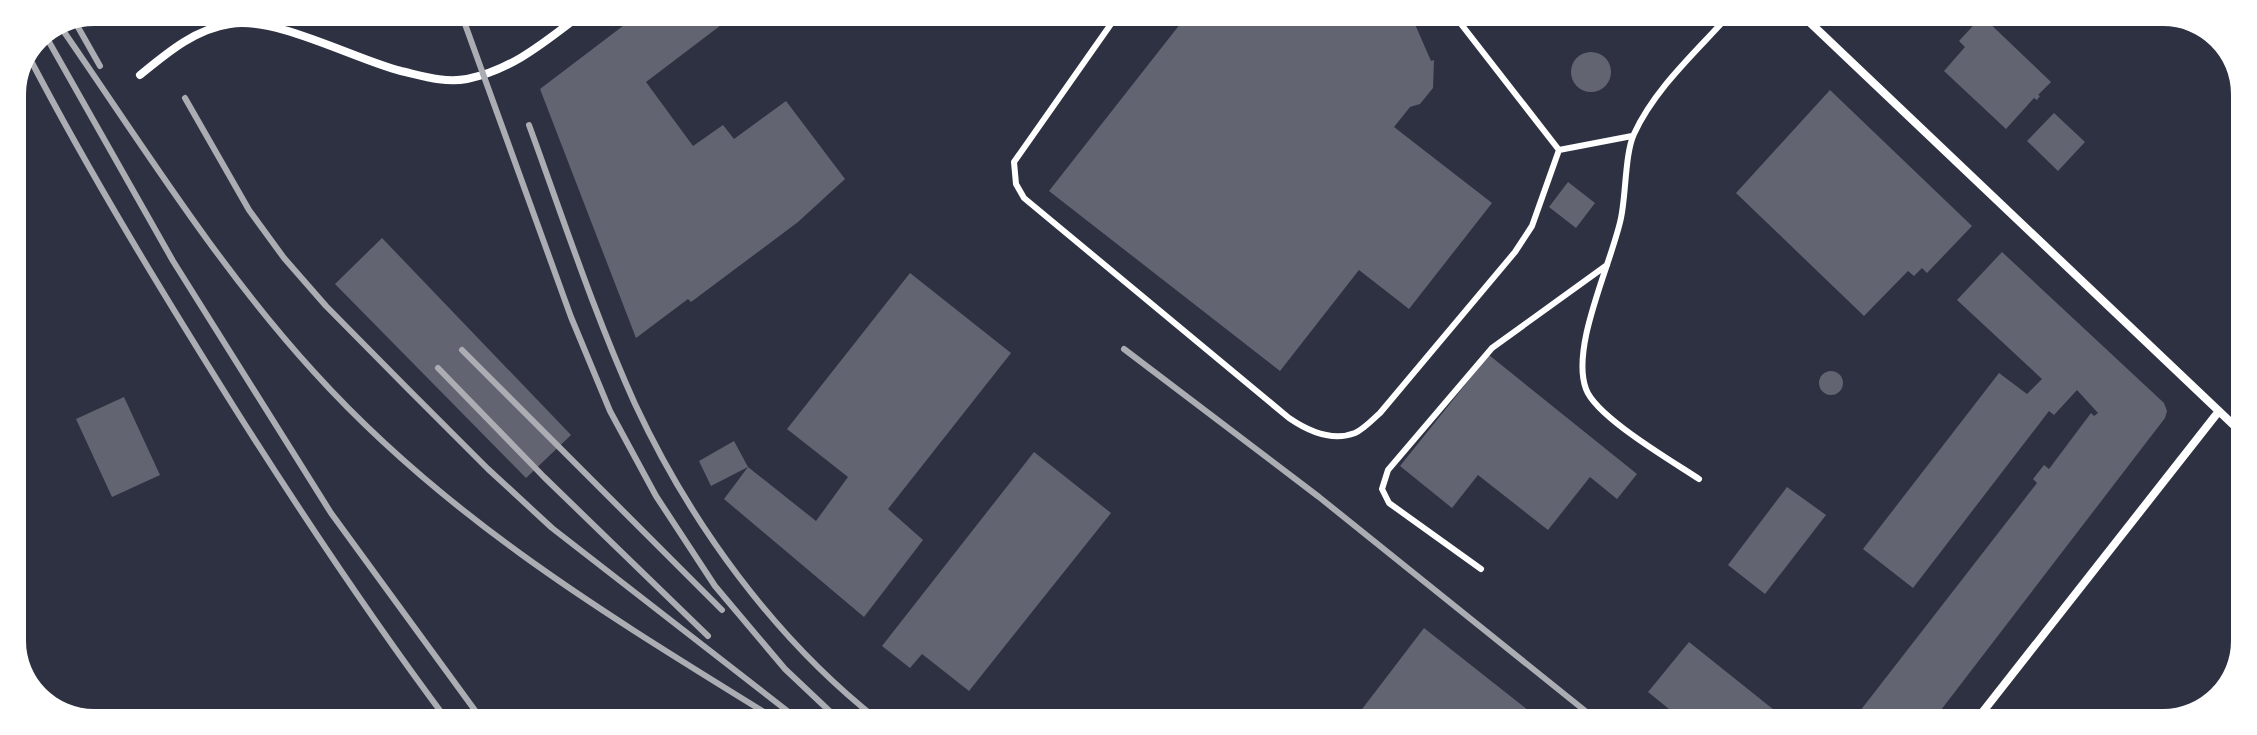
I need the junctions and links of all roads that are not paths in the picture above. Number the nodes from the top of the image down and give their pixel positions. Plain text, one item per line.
1 (222, 26) edge
2 (262, 26) edge
3 (566, 26) edge
4 (1110, 26) edge
5 (1463, 26) edge
6 (1719, 26) edge
7 (1814, 26) edge
8 (140, 75) dead end
9 (1632, 136) junction
10 (1559, 150) junction
11 (1607, 265) junction
12 (2219, 411) junction
13 (2231, 422) edge
14 (1699, 479) dead end
15 (1481, 569) dead end
16 (1985, 709) edge

1 - 8 street
2 - 3 street
4 - 10 lane
5 - 10 lane
6 - 9 lane
7 - 12 street
9 - 10 lane
9 - 11 lane
11 - 14 lane
11 - 15 lane
12 - 13 street
12 - 16 street

